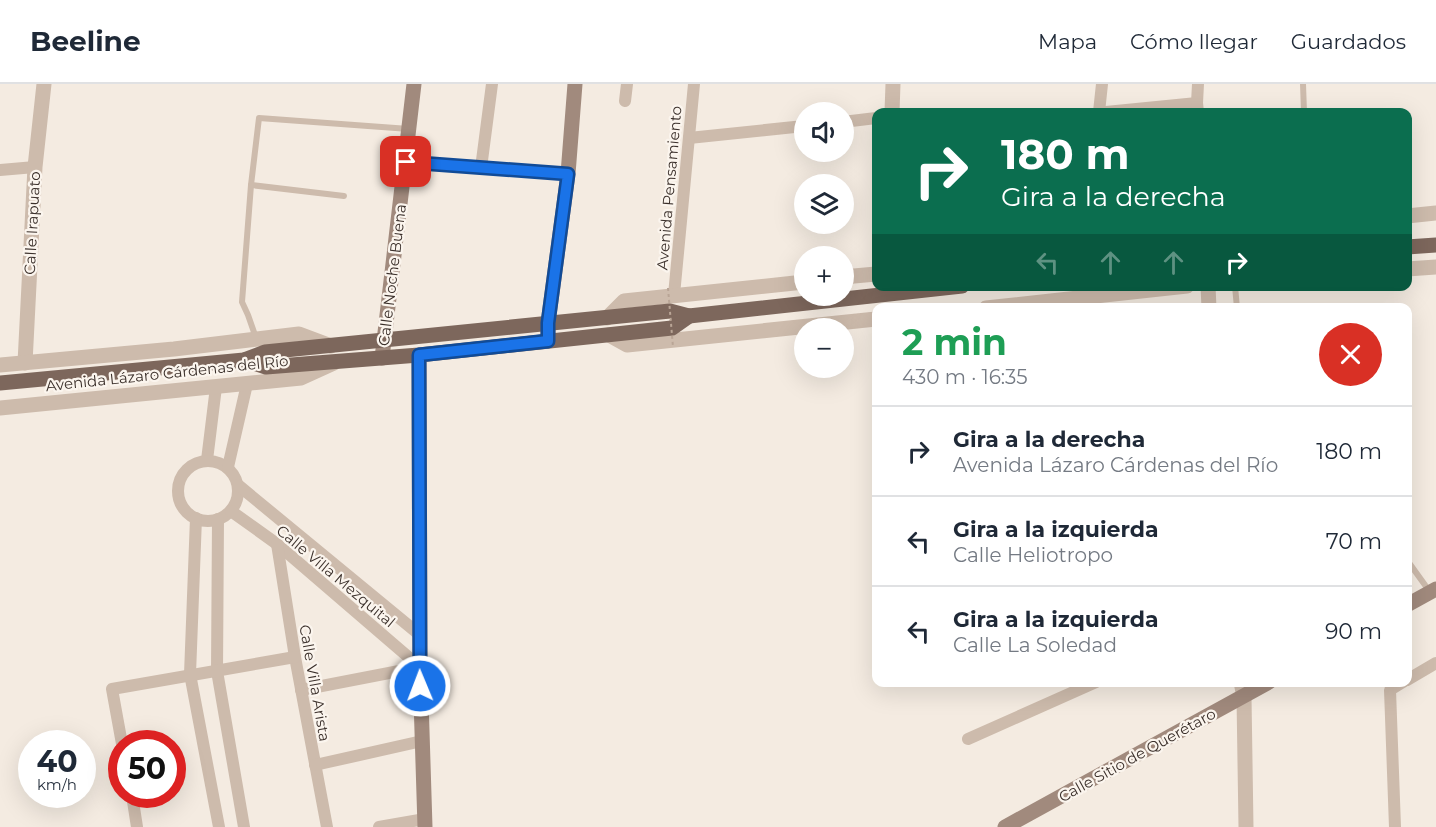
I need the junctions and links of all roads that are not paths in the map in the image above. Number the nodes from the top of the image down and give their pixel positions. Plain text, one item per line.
1 (44, 84) edge
2 (414, 84) edge
3 (492, 84) edge
4 (575, 84) edge
5 (627, 84) edge
6 (694, 84) edge
7 (893, 84) edge
8 (1102, 84) edge
9 (1198, 84) edge
10 (1304, 84) edge
11 (625, 101) dead end
12 (892, 108) edge
13 (1099, 108) edge
14 (1197, 108) edge
15 (1304, 108) edge
16 (872, 118) edge
17 (854, 121) edge
18 (794, 127) edge
19 (409, 129) junction
20 (689, 138) junction
21 (406, 162) junction
22 (35, 167) junction
23 (481, 168) junction
24 (0, 170) edge
25 (568, 174) junction
26 (251, 185) junction
27 (344, 196) dead end
28 (1436, 213) edge
29 (1412, 215) edge
30 (1436, 245) edge
31 (1412, 247) edge
32 (1436, 267) edge
33 (1412, 269) edge
34 (872, 274) edge
35 (854, 276) edge
36 (794, 283) edge
37 (916, 291) edge
38 (1141, 291) edge
39 (671, 292) junction
40 (1032, 303) edge
41 (689, 316) junction
42 (607, 318) junction
43 (872, 319) edge
44 (548, 323) junction
45 (609, 335) junction
46 (256, 339) junction
47 (384, 340) junction
48 (548, 341) junction
49 (331, 346) junction
50 (419, 355) junction
51 (382, 358) junction
52 (244, 360) junction
53 (25, 363) junction
54 (334, 363) junction
55 (0, 365) edge
56 (0, 383) edge
57 (247, 384) junction
58 (216, 387) junction
59 (0, 408) edge
60 (207, 460) junction
61 (228, 467) junction
62 (238, 485) junction
63 (231, 511) junction
64 (196, 518) junction
65 (218, 519) junction
66 (277, 544) junction
67 (1412, 566) edge
68 (1433, 591) edge
69 (1412, 602) edge
70 (420, 635) junction
71 (294, 657) junction
72 (1436, 663) edge
73 (420, 667) junction
74 (217, 671) junction
75 (190, 674) junction
76 (1412, 677) edge
77 (1085, 687) edge
78 (1395, 687) edge
79 (1243, 689) edge
80 (301, 690) junction
81 (119, 730) edge
82 (968, 739) dead end
83 (422, 741) junction
84 (315, 765) junction
85 (134, 808) edge
86 (425, 823) edge
87 (138, 827) edge
88 (219, 827) edge
89 (244, 827) edge
90 (327, 827) edge
91 (379, 827) edge
92 (1005, 827) edge
93 (1246, 827) edge
94 (1395, 827) edge

1 - 22 street, Calle Irapuato
2 - 19 main road, Calle Noche Buena
3 - 23 street
4 - 25 main road
5 - 11 street
6 - 20 street, Avenida Pensamiento
7 - 12 street
8 - 13 street
9 - 14 street
10 - 15 lane
16 - 17 street
18 - 20 street
19 - 21 main road, Calle Noche Buena
19 - 26 lane
20 - 39 street, Avenida Pensamiento
21 - 23 street
21 - 47 main road, Calle Noche Buena
22 - 24 street
22 - 53 street, Calle Irapuato
23 - 25 street
25 - 44 main road
26 - 27 lane
26 - 46 lane
28 - 29 street
30 - 31 main road
32 - 33 street
34 - 35 street
36 - 39 street
37 - 41 main road, Avenida Lázaro Cárdenas del Río
38 - 40 street
39 - 42 street
41 - 42 main road, Avenida Lázaro Cárdenas del Río
41 - 45 main road, Avenida Lázaro Cárdenas del Río
42 - 44 main road, Avenida Lázaro Cárdenas del Río
43 - 45 street, Avenida Lázaro Cárdenas del Río
44 - 47 main road, Avenida Lázaro Cárdenas del Río
44 - 48 main road
45 - 48 main road, Avenida Lázaro Cárdenas del Río
46 - 49 street, Avenida Lázaro Cárdenas del Río
46 - 53 street, Avenida Lázaro Cárdenas del Río
47 - 49 main road, Avenida Lázaro Cárdenas del Río
47 - 51 main road, Calle Noche Buena
48 - 50 main road, Avenida Lázaro Cárdenas del Río
49 - 52 main road, Avenida Lázaro Cárdenas del Río
50 - 51 main road, Avenida Lázaro Cárdenas del Río
50 - 70 main road
51 - 54 main road, Avenida Lázaro Cárdenas del Río
52 - 54 main road, Avenida Lázaro Cárdenas del Río
52 - 56 main road, Avenida Lázaro Cárdenas del Río
53 - 55 street, Avenida Lázaro Cárdenas del Río
54 - 57 street, Avenida Lázaro Cárdenas del Río
57 - 58 street, Avenida Lázaro Cárdenas del Río
57 - 61 street
58 - 59 street, Avenida Lázaro Cárdenas del Río
58 - 60 street
60 - 61 street
60 - 64 street
61 - 62 street
62 - 63 street
62 - 70 street, Calle Villa Mezquital
63 - 65 street
63 - 66 street, Calle Villa Mezquital
64 - 65 street
64 - 75 street
65 - 74 street
66 - 71 street, Calle Villa Arista
66 - 73 street, Calle Villa Mezquital
67 - 68 lane
68 - 69 main road
70 - 73 main road
71 - 74 street
71 - 80 street, Calle Villa Arista
72 - 76 street
73 - 80 street
73 - 83 main road
74 - 75 street
74 - 89 street
75 - 81 street
75 - 88 street
77 - 82 street
78 - 94 street
79 - 92 main road, Calle Sitio de Querétaro
79 - 93 street
80 - 84 street, Calle Villa Arista
83 - 84 street
83 - 86 main road
84 - 90 street, Calle Villa Arista
85 - 87 street
86 - 91 street

